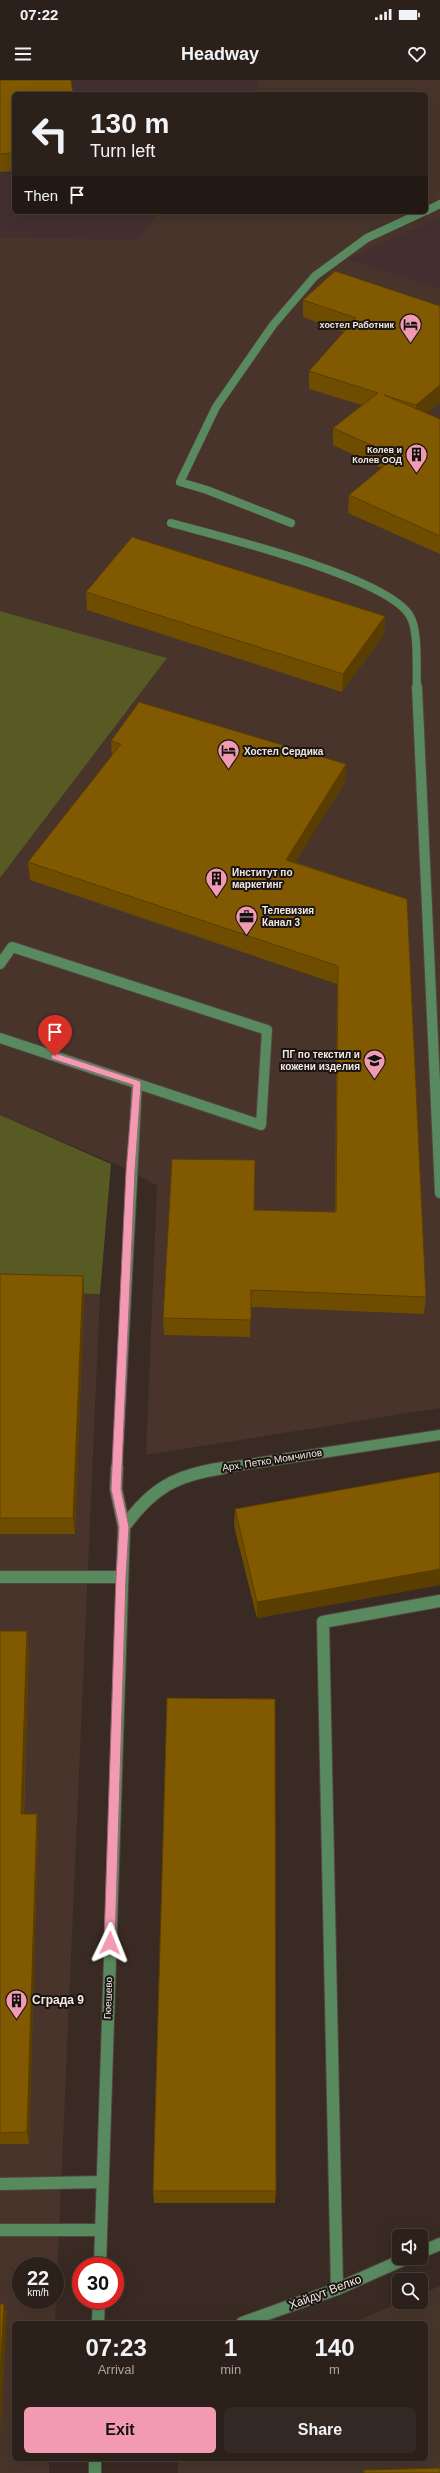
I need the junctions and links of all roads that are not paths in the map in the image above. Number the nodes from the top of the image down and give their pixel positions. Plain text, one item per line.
1 (440, 204) edge
2 (428, 210) edge
3 (419, 214) edge
4 (171, 523) dead end
5 (291, 523) dead end
6 (0, 964) edge
7 (0, 1038) edge
8 (137, 1084) junction
9 (440, 1192) edge
10 (440, 1435) edge
11 (124, 1527) junction
12 (0, 1577) edge
13 (121, 1577) junction
14 (440, 1601) edge
15 (102, 2182) junction
16 (0, 2184) edge
17 (0, 2230) edge
18 (101, 2230) junction
19 (440, 2244) edge
20 (428, 2249) edge
21 (100, 2257) edge
22 (392, 2265) edge
23 (337, 2289) junction
24 (99, 2309) edge
25 (98, 2321) edge
26 (248, 2321) edge
27 (95, 2461) edge
28 (95, 2473) edge

1 - 2 street
3 - 5 street
4 - 9 street
6 - 8 street
7 - 8 street
8 - 11 street, Гюешево
10 - 11 street, Арх. Петко Момчилов
11 - 13 street, Гюешево
12 - 13 street
13 - 15 street, Гюешево
14 - 23 street
15 - 16 street
15 - 18 street, Гюешево
17 - 18 street
18 - 21 street, Гюешево
19 - 20 street
22 - 23 street, Хайдут Велко
23 - 26 street, Хайдут Велко
24 - 25 street
27 - 28 street

